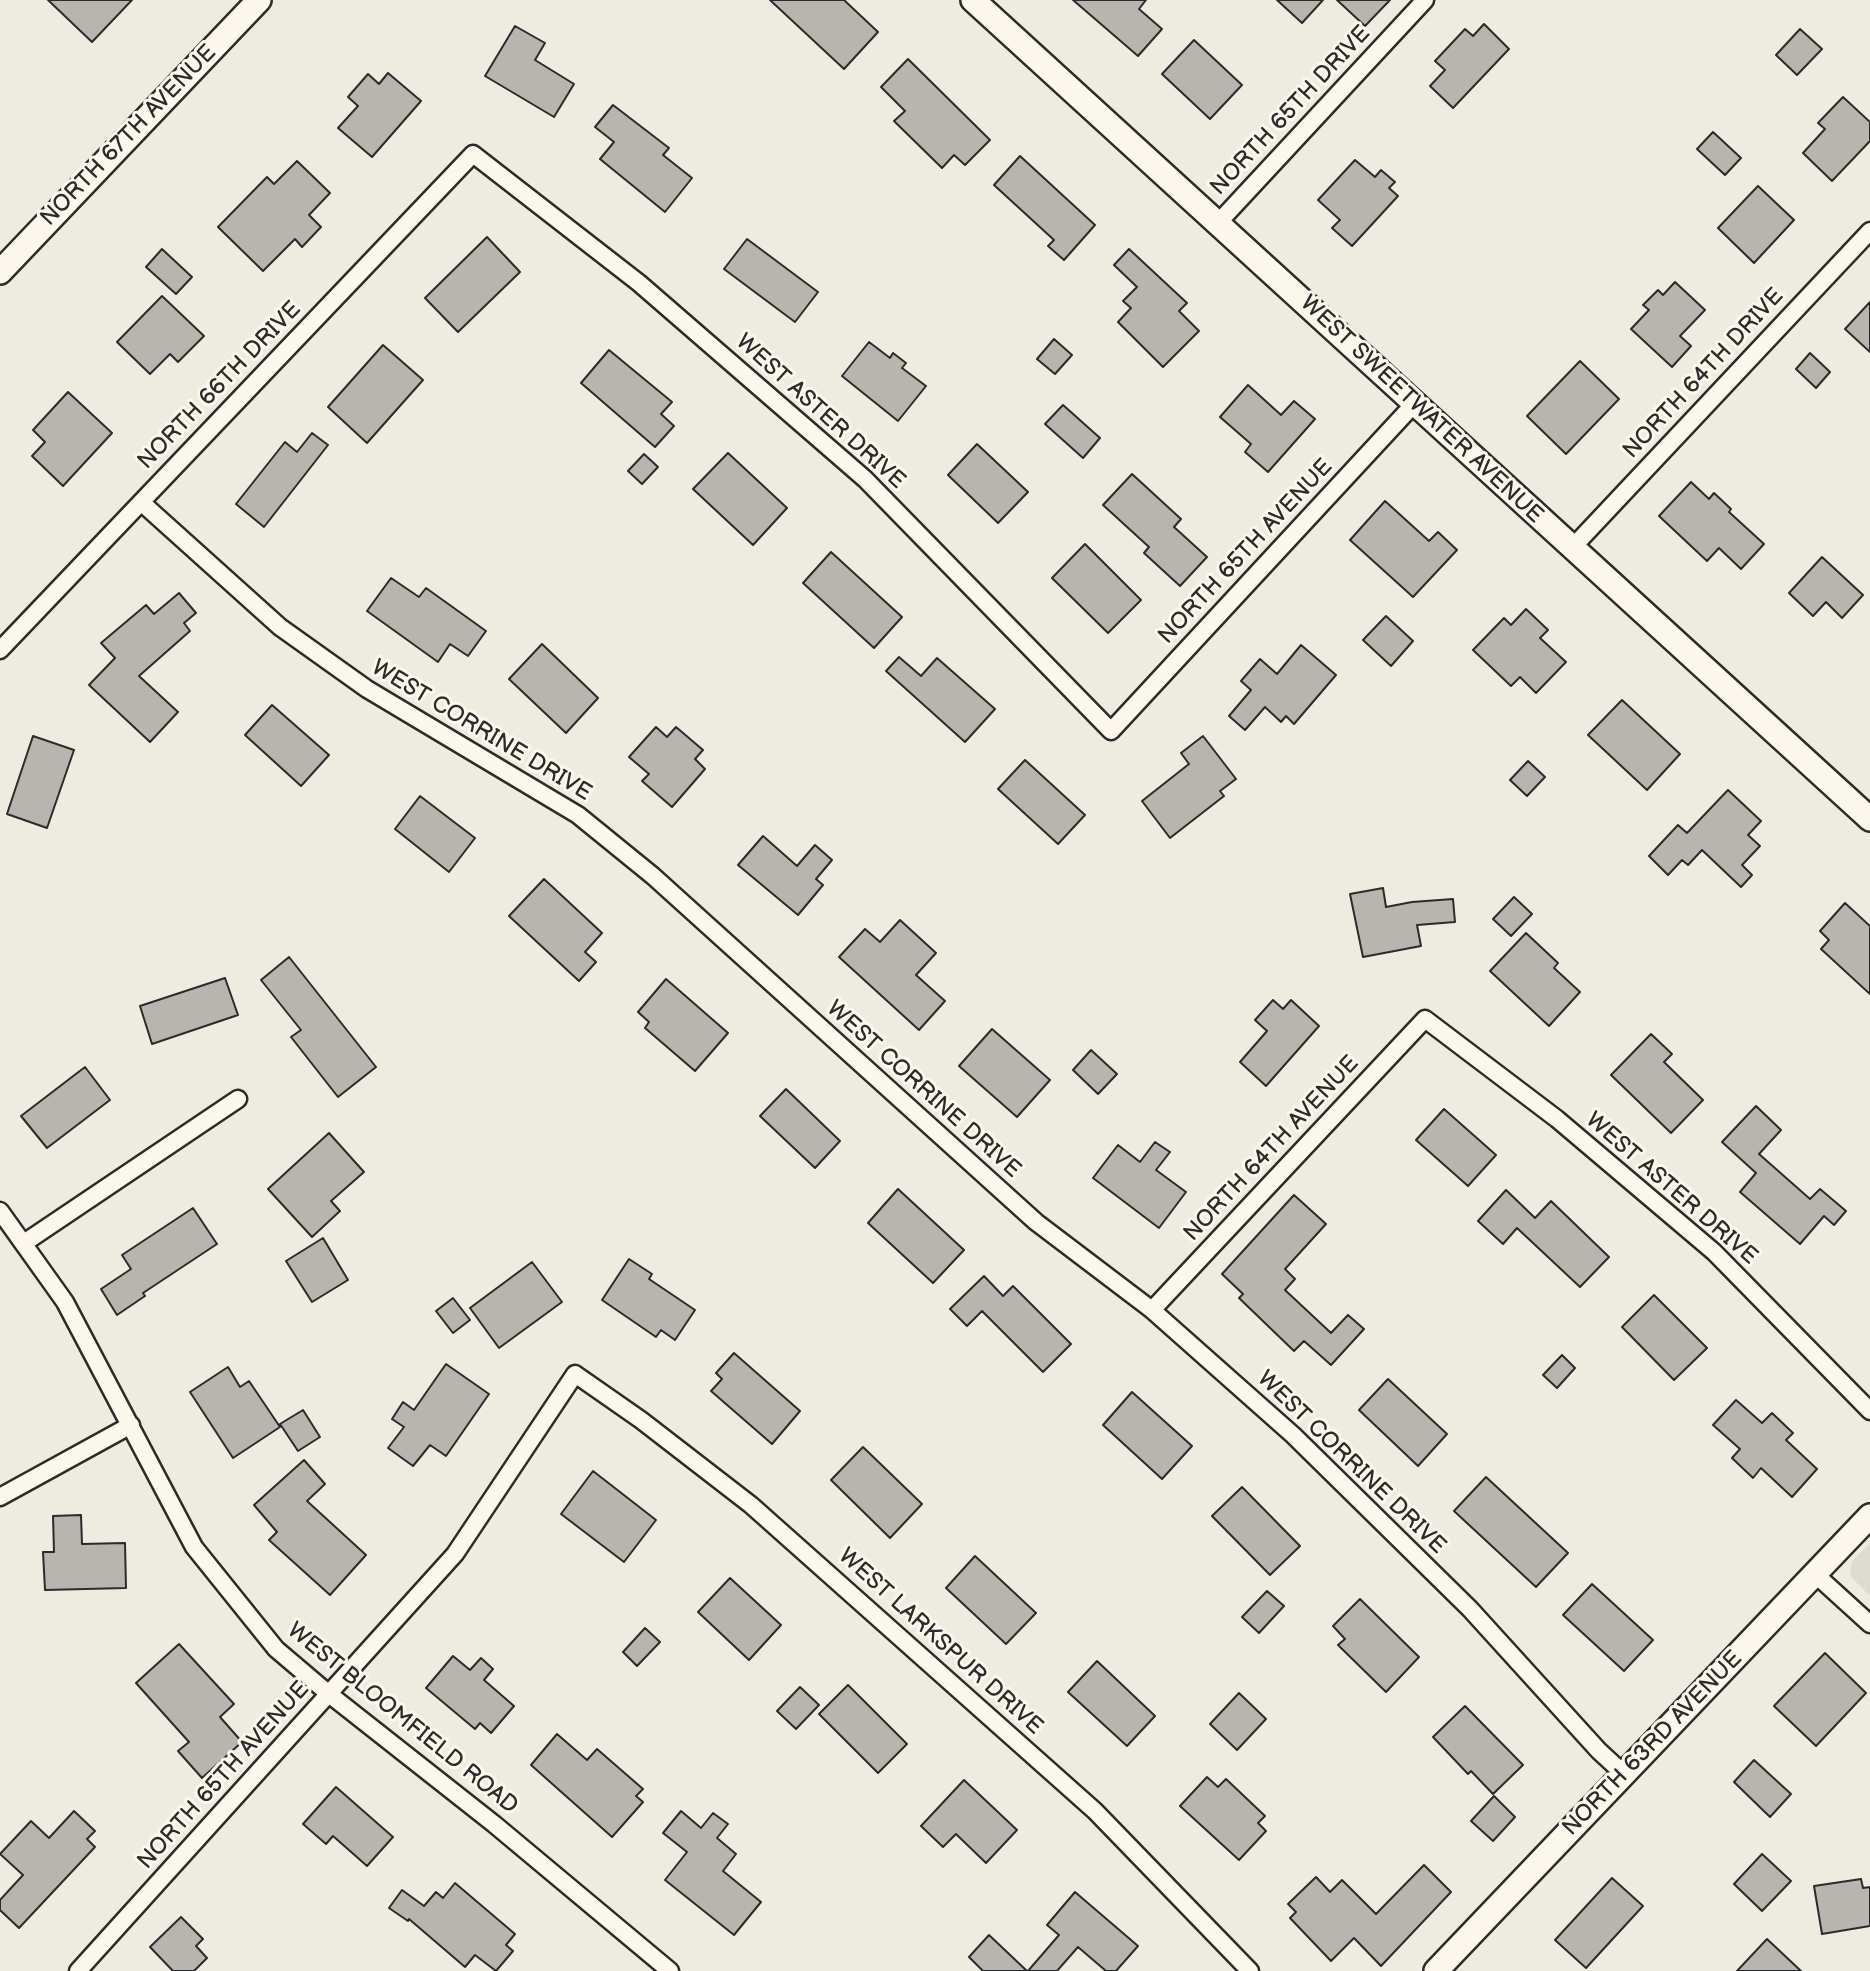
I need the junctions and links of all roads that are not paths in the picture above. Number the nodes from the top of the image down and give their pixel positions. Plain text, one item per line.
1 (259, 0) edge
2 (974, 0) edge
3 (1425, 0) edge
4 (473, 153) joint
5 (1218, 223) junction
6 (1870, 231) edge
7 (0, 272) edge
8 (1414, 404) junction
9 (141, 502) junction
10 (1572, 548) junction
11 (0, 650) edge
12 (1111, 732) joint
13 (1870, 819) edge
14 (1425, 1019) joint
15 (238, 1099) dead end
16 (0, 1211) edge
17 (24, 1243) junction
18 (1152, 1310) junction
19 (575, 1374) joint
20 (1870, 1411) edge
21 (131, 1425) junction
22 (0, 1497) edge
23 (1870, 1516) edge
24 (1815, 1574) junction
25 (1870, 1624) edge
26 (329, 1694) junction
27 (1624, 1774) junction
28 (78, 1971) edge
29 (670, 1971) edge
30 (1250, 1971) edge
31 (1436, 1971) edge

1 - 7 street, NORTH 67TH AVENUE
2 - 5 street, WEST SWEETWATER AVENUE
3 - 5 street, NORTH 65TH DRIVE
4 - 9 street, NORTH 66TH DRIVE
4 - 12 street, WEST ASTER DRIVE
5 - 8 street, WEST SWEETWATER AVENUE
6 - 10 street, NORTH 64TH DRIVE
8 - 10 street, WEST SWEETWATER AVENUE
8 - 12 street, NORTH 65TH AVENUE
9 - 11 street, NORTH 66TH DRIVE
9 - 18 street, WEST CORRINE DRIVE
10 - 13 street, WEST SWEETWATER AVENUE
14 - 18 street, NORTH 64TH AVENUE
14 - 20 street, WEST ASTER DRIVE
15 - 17 street
16 - 17 street, WEST BLOOMFIELD ROAD
17 - 21 street, WEST BLOOMFIELD ROAD
18 - 27 street, WEST CORRINE DRIVE
19 - 26 street, NORTH 65TH AVENUE
19 - 30 street, WEST LARKSPUR DRIVE
21 - 22 street
21 - 26 street, WEST BLOOMFIELD ROAD
23 - 24 street, NORTH 63RD AVENUE
24 - 25 street
24 - 27 street, NORTH 63RD AVENUE
26 - 28 street, NORTH 65TH AVENUE
26 - 29 street, WEST BLOOMFIELD ROAD
27 - 31 street, NORTH 63RD AVENUE

